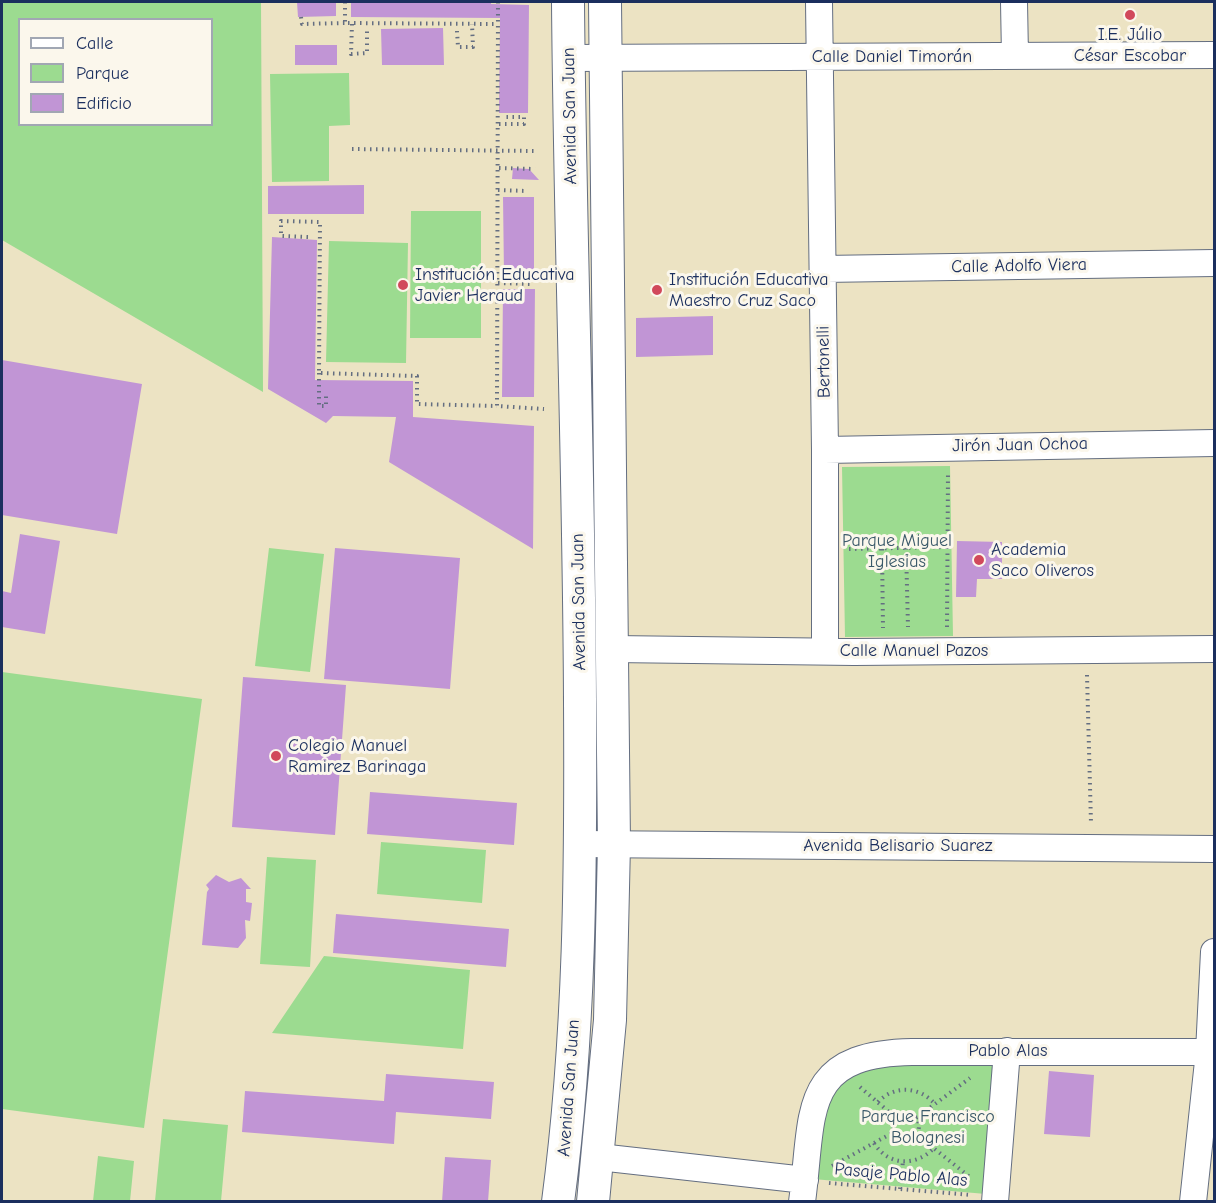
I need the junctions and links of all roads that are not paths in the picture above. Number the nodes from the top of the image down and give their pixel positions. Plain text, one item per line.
1 (568, 2) edge
2 (605, 2) edge
3 (819, 2) edge
4 (1014, 2) edge
5 (1215, 55) edge
6 (1015, 56) junction
7 (820, 57) junction
8 (569, 58) junction
9 (605, 58) junction
10 (1215, 263) edge
11 (823, 269) junction
12 (1215, 443) edge
13 (825, 450) junction
14 (613, 649) junction
15 (1215, 649) edge
16 (825, 651) junction
17 (581, 844) junction
18 (615, 844) junction
19 (1215, 849) edge
20 (1215, 952) edge
21 (1007, 1050) junction
22 (1209, 1052) junction
23 (599, 1157) junction
24 (803, 1191) edge
25 (995, 1199) edge
26 (558, 1202) edge
27 (593, 1202) edge
28 (1193, 1202) edge

1 - 8 main road, Avenida San Juan
2 - 9 main road, Avenida San Juan
3 - 7 street, Bertonelli
4 - 6 street
5 - 6 street, Calle Daniel Timorán
6 - 7 street, Calle Daniel Timorán
7 - 9 street, Calle Daniel Timorán
7 - 11 street, Bertonelli
8 - 9 street, Calle Daniel Timorán
8 - 17 main road, Avenida San Juan
9 - 14 main road, Avenida San Juan
10 - 11 street, Calle Adolfo Viera
11 - 13 street, Bertonelli
12 - 13 street, Jirón Juan Ochoa
13 - 16 street, Bertonelli
14 - 16 street, Calle Manuel Pazos
14 - 18 main road, Avenida San Juan
15 - 16 street, Calle Manuel Pazos
17 - 18 street, Avenida Belisario Suarez
17 - 26 main road, Avenida San Juan
18 - 19 street, Avenida Belisario Suarez
18 - 23 main road, Avenida San Juan
20 - 22 street
21 - 22 street, Pablo Alas
21 - 24 street, Pablo Alas
21 - 25 street
22 - 28 street
23 - 24 street
23 - 27 main road, Avenida San Juan

